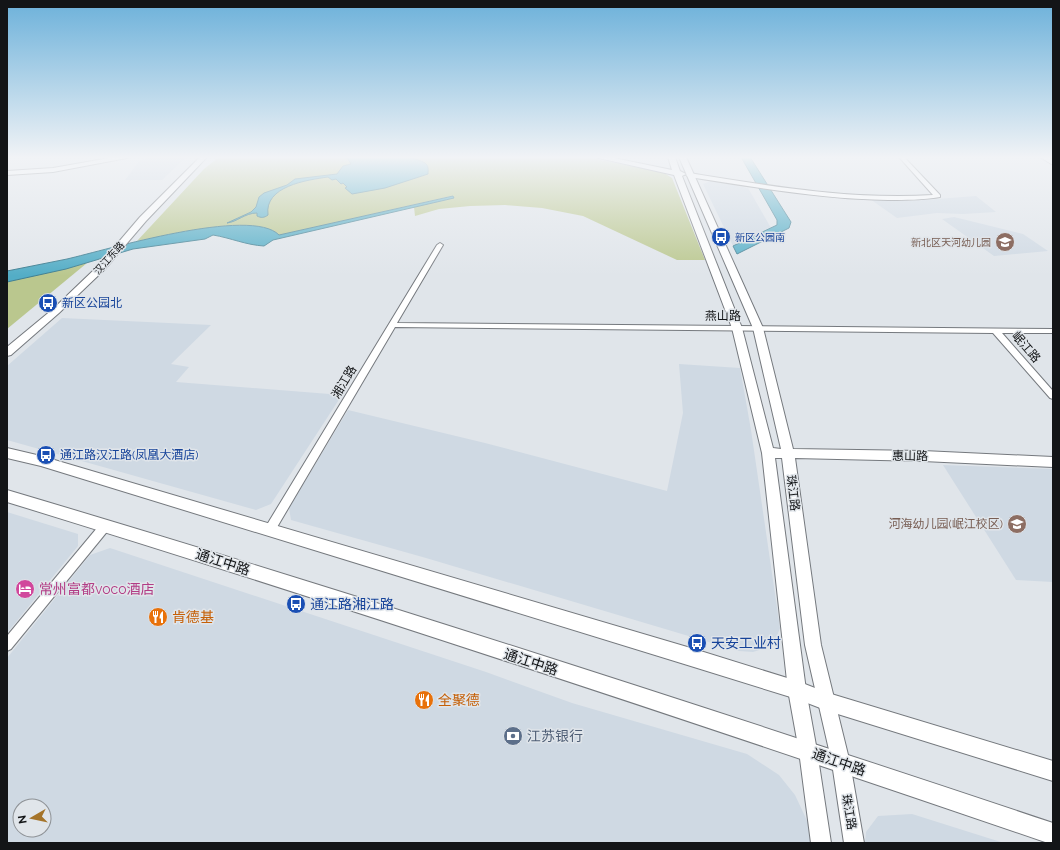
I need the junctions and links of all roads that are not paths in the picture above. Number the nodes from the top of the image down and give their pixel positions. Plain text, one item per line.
1 (158, 197) edge
2 (164, 197) edge
3 (685, 197) edge
4 (699, 197) edge
5 (873, 197) edge
6 (931, 197) edge
7 (440, 244) dead end
8 (392, 325) junction
9 (737, 328) junction
10 (758, 328) junction
11 (996, 331) junction
12 (1053, 331) edge
13 (7, 343) edge
14 (7, 353) edge
15 (1053, 396) edge
16 (7, 453) edge
17 (768, 453) junction
18 (788, 453) junction
19 (1053, 462) edge
20 (7, 496) edge
21 (106, 525) junction
22 (269, 531) junction
23 (7, 645) edge
24 (797, 690) junction
25 (828, 702) junction
26 (808, 751) junction
27 (841, 763) junction
28 (1053, 771) edge
29 (1053, 834) edge
30 (821, 843) edge
31 (854, 843) edge

1 - 13 street, 汉江东路
2 - 14 street, 汉江东路
3 - 9 street, 珠江路
4 - 10 street, 珠江路
5 - 6 street
7 - 8 street, 湘江路
8 - 9 street, 燕山路
8 - 22 street, 湘江路
9 - 10 street, 燕山路
9 - 17 street, 珠江路
10 - 11 street, 燕山路
10 - 18 street, 珠江路
11 - 12 street, 燕山路
11 - 15 street, 岷江路
16 - 22 main road
17 - 18 street, 惠山路
17 - 24 street, 珠江路
18 - 19 street, 惠山路
18 - 25 street, 珠江路
20 - 21 main road, 通江中路
21 - 23 street
21 - 26 main road, 通江中路
22 - 24 main road
24 - 25 main road
24 - 26 street, 珠江路
25 - 27 street, 珠江路
25 - 28 main road
26 - 27 main road, 通江中路
26 - 30 street, 珠江路
27 - 29 main road, 通江中路
27 - 31 street, 珠江路

